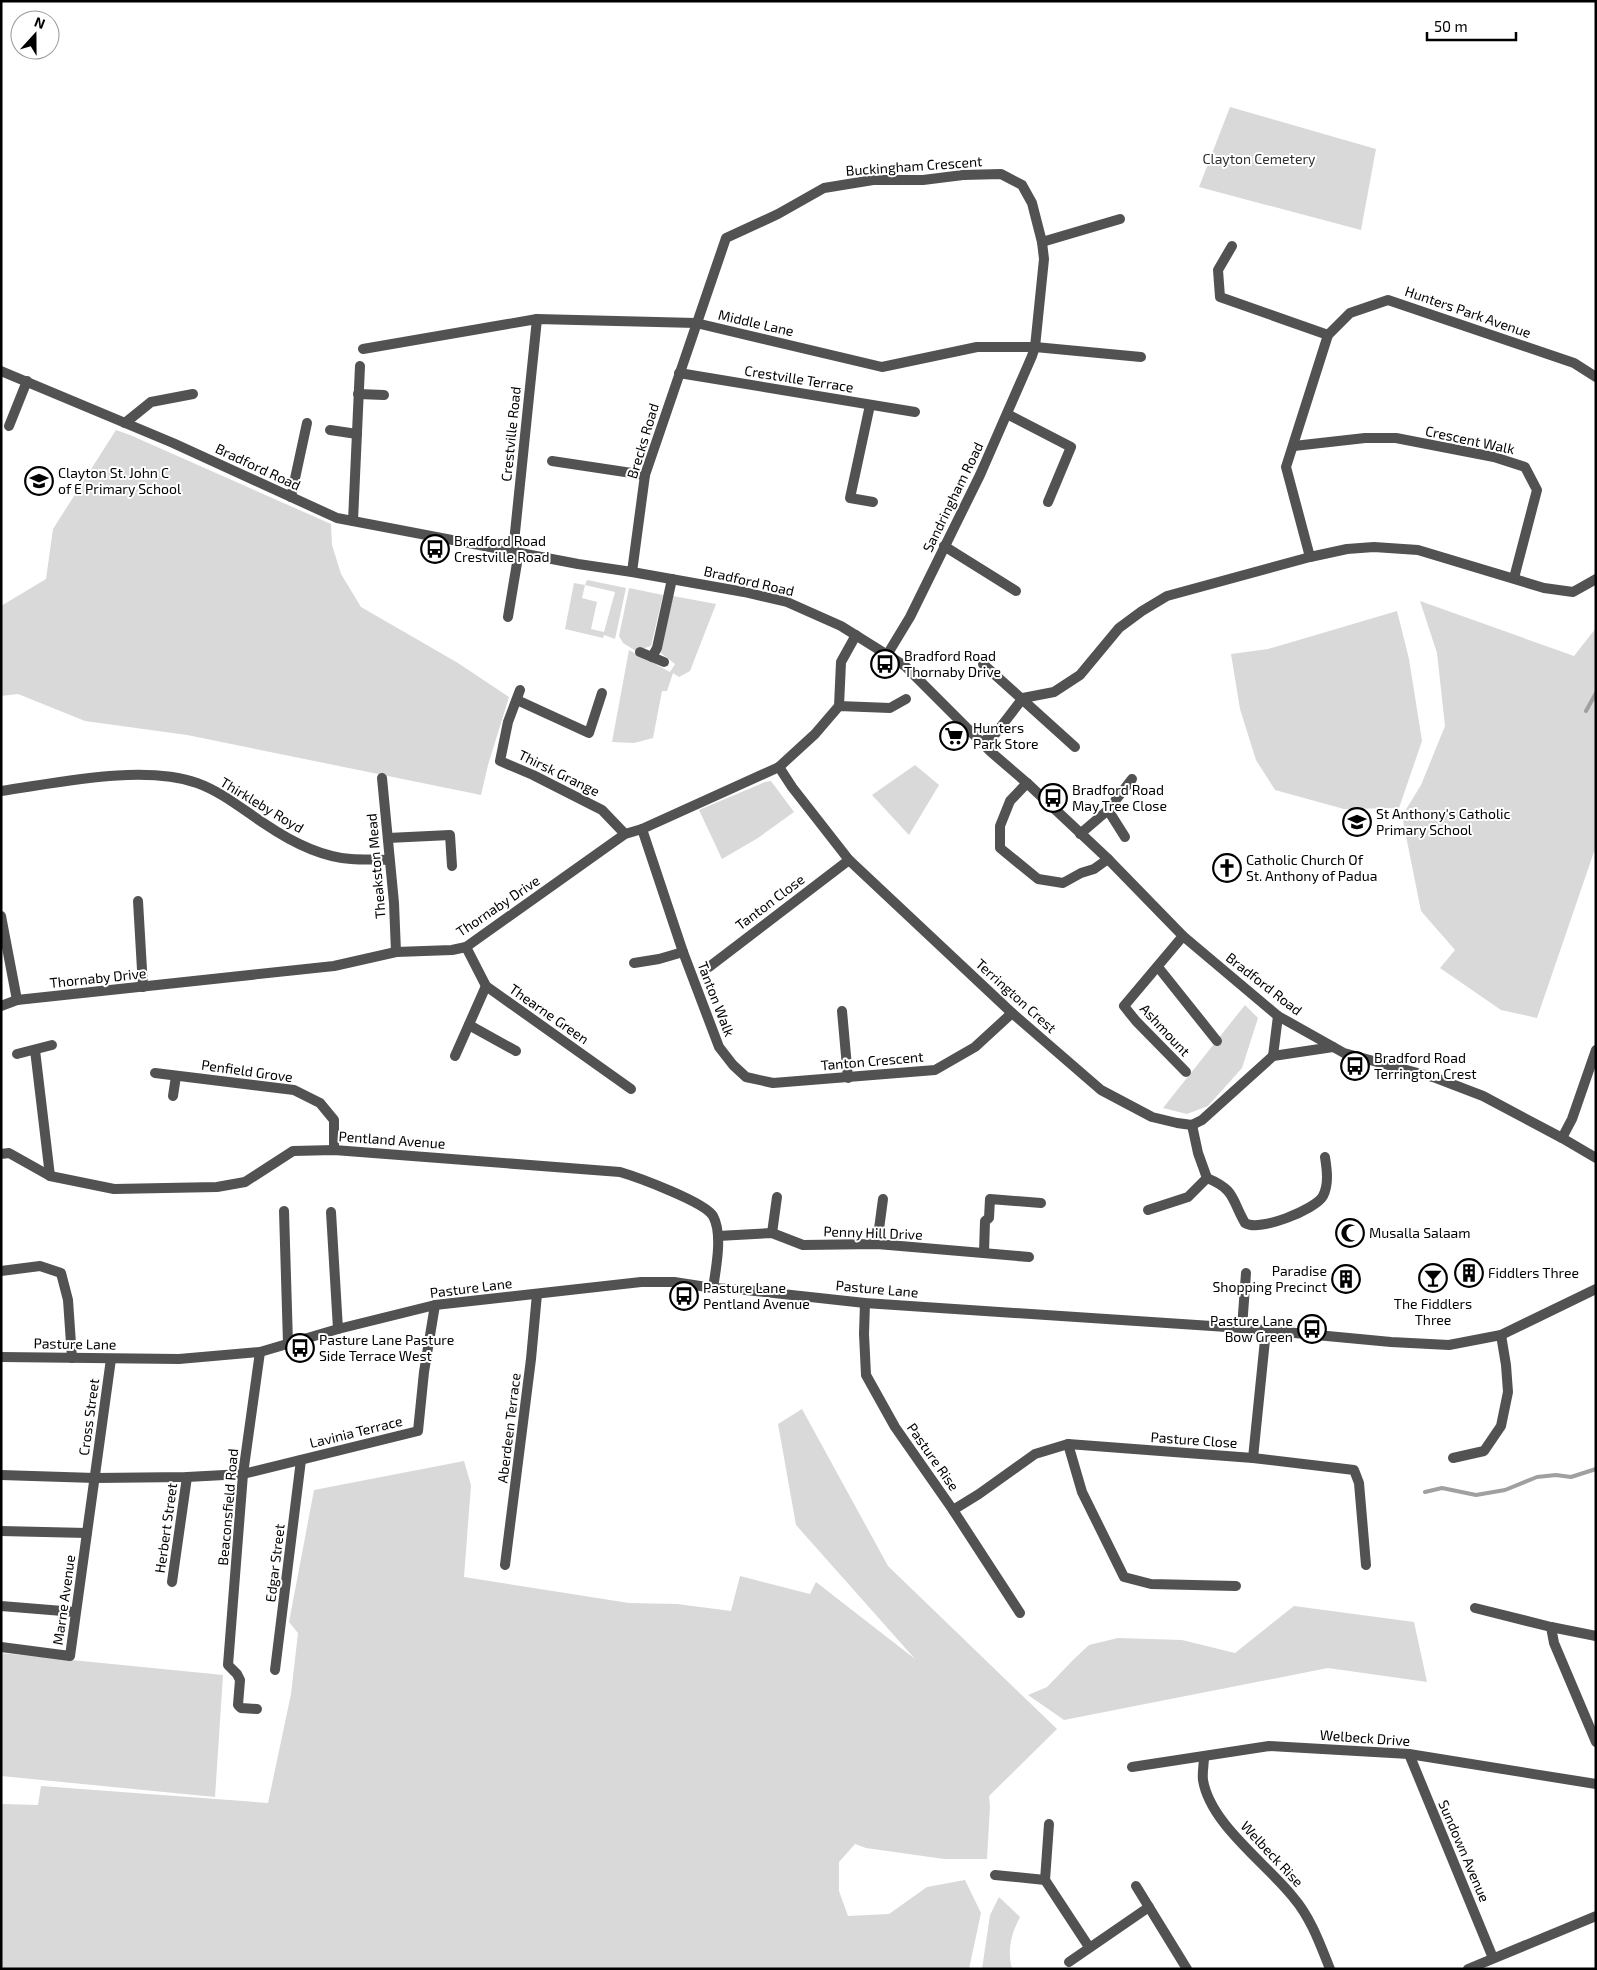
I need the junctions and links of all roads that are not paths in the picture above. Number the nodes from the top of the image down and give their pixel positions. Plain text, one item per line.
1 (1120, 219) dead end
2 (1042, 242) junction
3 (1232, 246) dead end
4 (537, 319) junction
5 (696, 323) junction
6 (1328, 335) junction
7 (1035, 347) junction
8 (363, 349) dead end
9 (1141, 356) dead end
10 (360, 366) dead end
11 (1, 371) edge
12 (679, 373) junction
13 (1596, 377) edge
14 (27, 380) junction
15 (192, 394) dead end
16 (358, 394) junction
17 (384, 395) dead end
18 (870, 405) junction
19 (915, 412) dead end
20 (1007, 414) junction
21 (125, 423) junction
22 (307, 423) dead end
23 (9, 426) dead end
24 (330, 430) dead end
25 (357, 434) junction
26 (1294, 446) junction
27 (552, 461) dead end
28 (645, 475) junction
29 (291, 497) junction
30 (873, 502) dead end
31 (1048, 502) dead end
32 (353, 521) junction
33 (944, 546) junction
34 (514, 552) junction
35 (1310, 558) junction
36 (632, 572) junction
37 (1514, 578) junction
38 (672, 579) junction
39 (1596, 579) edge
40 (1016, 591) dead end
41 (508, 617) dead end
42 (856, 635) junction
43 (640, 652) dead end
44 (887, 655) junction
45 (652, 657) junction
46 (664, 662) dead end
47 (983, 664) dead end
48 (602, 693) dead end
49 (1023, 698) junction
50 (906, 699) dead end
51 (839, 706) junction
52 (982, 742) junction
53 (1075, 747) dead end
54 (779, 767) junction
55 (382, 778) dead end
56 (1132, 779) dead end
57 (1027, 783) junction
58 (1, 791) edge
59 (1108, 810) junction
60 (642, 829) junction
61 (625, 834) junction
62 (1080, 834) junction
63 (1125, 837) dead end
64 (388, 838) junction
65 (1108, 859) junction
66 (389, 860) junction
67 (849, 860) junction
68 (452, 866) dead end
69 (138, 901) dead end
70 (1, 916) edge
71 (1183, 936) junction
72 (466, 947) junction
73 (396, 952) junction
74 (684, 952) junction
75 (634, 963) dead end
76 (709, 966) dead end
77 (1158, 967) junction
78 (486, 986) junction
79 (143, 987) junction
80 (17, 1000) junction
81 (1, 1006) edge
82 (842, 1011) dead end
83 (1012, 1013) junction
84 (1278, 1016) junction
85 (469, 1025) junction
86 (1217, 1042) dead end
87 (52, 1045) dead end
88 (1333, 1047) junction
89 (35, 1050) junction
90 (1596, 1050) edge
91 (516, 1051) dead end
92 (17, 1054) dead end
93 (455, 1056) dead end
94 (1274, 1056) junction
95 (1186, 1072) dead end
96 (155, 1073) dead end
97 (176, 1076) junction
98 (746, 1077) joint
99 (848, 1078) junction
100 (632, 1089) dead end
101 (173, 1096) dead end
102 (1192, 1124) junction
103 (1562, 1138) junction
104 (334, 1150) junction
105 (1, 1154) edge
106 (1325, 1157) dead end
107 (1596, 1158) edge
108 (50, 1176) junction
109 (1206, 1178) junction
110 (777, 1197) dead end
111 (883, 1198) dead end
112 (1041, 1203) dead end
113 (284, 1210) dead end
114 (1148, 1210) dead end
115 (331, 1212) dead end
116 (772, 1233) junction
117 (718, 1236) junction
118 (877, 1244) junction
119 (984, 1252) junction
120 (1030, 1257) dead end
121 (1, 1271) edge
122 (1246, 1273) dead end
123 (713, 1288) junction
124 (1596, 1289) edge
125 (537, 1294) junction
126 (865, 1303) junction
127 (435, 1305) junction
128 (1242, 1328) junction
129 (338, 1329) junction
130 (1266, 1330) junction
131 (1501, 1335) junction
132 (288, 1343) junction
133 (260, 1352) junction
134 (1, 1357) edge
135 (72, 1358) junction
136 (111, 1359) junction
137 (1068, 1444) junction
138 (1253, 1458) junction
139 (1453, 1458) dead end
140 (301, 1460) junction
141 (243, 1474) junction
142 (1, 1475) edge
143 (187, 1477) junction
144 (95, 1478) junction
145 (953, 1510) junction
146 (1, 1531) edge
147 (87, 1533) junction
148 (505, 1565) dead end
149 (1366, 1565) dead end
150 (172, 1582) dead end
151 (1236, 1586) dead end
152 (1, 1606) edge
153 (1476, 1608) dead end
154 (75, 1612) junction
155 (1020, 1613) dead end
156 (1551, 1627) junction
157 (1596, 1636) edge
158 (1, 1647) edge
159 (276, 1670) dead end
160 (257, 1709) dead end
161 (1596, 1742) edge
162 (1409, 1754) junction
163 (1204, 1757) junction
164 (1132, 1768) dead end
165 (1596, 1784) edge
166 (1049, 1824) dead end
167 (995, 1875) dead end
168 (1045, 1880) junction
169 (1136, 1886) dead end
170 (1149, 1907) junction
171 (1596, 1916) edge
172 (1089, 1947) junction
173 (1493, 1958) junction
174 (1069, 1962) dead end
175 (1187, 1969) edge
176 (1330, 1969) edge
177 (1468, 1969) edge

1 - 2 street
2 - 5 street, Buckingham Crescent
2 - 7 street, Buckingham Crescent
3 - 6 street
4 - 5 street, Middle Lane
4 - 8 street, Middle Lane
4 - 34 street, Crestville Road
5 - 7 street, Middle Lane
5 - 12 street, Brecks Road
6 - 13 street, Hunters Park Avenue
6 - 26 street, Hunters Park Avenue
7 - 9 street, Middle Lane
7 - 20 street, Sandringham Road
10 - 16 street
11 - 14 street, Bradford Road
12 - 18 street, Crestville Terrace
12 - 28 street, Brecks Road
14 - 21 street, Bradford Road
14 - 23 street
15 - 21 street
16 - 17 street
16 - 25 street
18 - 19 street, Crestville Terrace
18 - 30 street
20 - 31 street
20 - 33 street, Sandringham Road
21 - 29 street, Bradford Road
22 - 29 street
24 - 25 street
25 - 32 street
26 - 35 street, Hunters Park Avenue
26 - 37 street, Crescent Walk
27 - 28 street
28 - 36 street, Brecks Road
29 - 32 street, Bradford Road
32 - 34 street, Bradford Road
33 - 40 street
33 - 44 street, Sandringham Road
34 - 36 street, Bradford Road
34 - 41 street
35 - 37 street
35 - 49 street
36 - 38 street, Bradford Road
37 - 39 street
38 - 42 street, Bradford Road
38 - 45 street
42 - 44 street, Bradford Road
42 - 51 street
43 - 45 street
44 - 52 street, Bradford Road
45 - 46 street
47 - 49 street
48 - 61 street, Thirsk Grange
49 - 52 street
49 - 53 street
50 - 51 street
51 - 54 street, Thornaby Drive
52 - 57 street, Bradford Road
54 - 60 street, Thornaby Drive
54 - 67 street, Terrington Crest
55 - 64 street, Theakston Mead
56 - 59 street
57 - 62 street, Bradford Road
57 - 65 street
58 - 66 street, Thirkleby Royd
59 - 62 street
59 - 63 street
60 - 61 street, Thornaby Drive
60 - 74 street, Tanton Walk
61 - 72 street, Thornaby Drive
62 - 65 street, Bradford Road
64 - 66 street, Theakston Mead
64 - 68 street
65 - 71 street, Bradford Road
66 - 73 street, Theakston Mead
67 - 76 street, Tanton Close
67 - 83 street, Terrington Crest
69 - 79 street
70 - 80 street
71 - 77 street
71 - 84 street, Bradford Road
72 - 73 street, Thornaby Drive
72 - 78 street, Thearne Green
73 - 79 street, Thornaby Drive
74 - 75 street, Tanton Walk
74 - 98 street, Tanton Walk
77 - 86 street
77 - 95 street, Ashmount
78 - 85 street
78 - 100 street, Thearne Green
79 - 80 street, Thornaby Drive
80 - 81 street, Thornaby Drive
82 - 99 street
83 - 99 street, Tanton Crescent
83 - 102 street, Terrington Crest
84 - 88 street, Bradford Road
84 - 94 street
85 - 91 street
85 - 93 street
87 - 89 street
88 - 94 street
88 - 103 street, Bradford Road
89 - 92 street
89 - 108 street
90 - 103 street
94 - 102 street
96 - 97 street, Penfield Grove
97 - 101 street
97 - 104 street, Penfield Grove
98 - 99 street, Tanton Crescent
102 - 109 street
103 - 107 street, Bradford Road
104 - 108 street, Pentland Avenue
104 - 117 street, Pentland Avenue
105 - 108 street, Pentland Avenue
106 - 109 street
109 - 114 street
110 - 116 street
111 - 118 street
112 - 119 street
113 - 132 street
115 - 129 street
116 - 117 street, Penny Hill Drive
116 - 118 street, Penny Hill Drive
117 - 123 street, Pentland Avenue
118 - 119 street, Penny Hill Drive
119 - 120 street, Penny Hill Drive
121 - 135 street
122 - 128 street
123 - 125 street, Pasture Lane
123 - 126 street, Pasture Lane
124 - 131 street, Pasture Lane
125 - 127 street, Pasture Lane
125 - 148 street, Aberdeen Terrace
126 - 128 street, Pasture Lane
126 - 145 street, Pasture Rise
127 - 129 street, Pasture Lane
127 - 140 street, Lavinia Terrace
128 - 130 street, Pasture Lane
129 - 132 street, Pasture Lane
130 - 131 street, Pasture Lane
130 - 138 street
131 - 139 street
132 - 133 street, Pasture Lane
133 - 136 street, Pasture Lane
133 - 141 street, Beaconsfield Road
134 - 135 street, Pasture Lane
135 - 136 street, Pasture Lane
136 - 144 street, Cross Street
137 - 138 street, Pasture Close
137 - 145 street, Pasture Close
137 - 151 street
138 - 149 street, Pasture Close
140 - 141 street, Lavinia Terrace
140 - 159 street, Edgar Street
141 - 143 street, Lavinia Terrace
141 - 160 street, Beaconsfield Road
142 - 144 street, Lavinia Terrace
143 - 144 street, Lavinia Terrace
143 - 150 street, Herbert Street
144 - 147 street, Marne Avenue
145 - 155 street, Pasture Rise
146 - 147 street
147 - 154 street, Marne Avenue
152 - 154 street
153 - 156 street
154 - 158 street, Marne Avenue
156 - 157 street
156 - 161 street
162 - 163 street, Welbeck Drive
162 - 165 street, Welbeck Drive
162 - 173 street, Sundown Avenue
163 - 164 street, Welbeck Drive
163 - 176 street, Welbeck Rise
166 - 168 street
167 - 168 street
168 - 172 street
169 - 170 street
170 - 172 street
170 - 175 street
171 - 173 street
172 - 174 street
173 - 177 street

